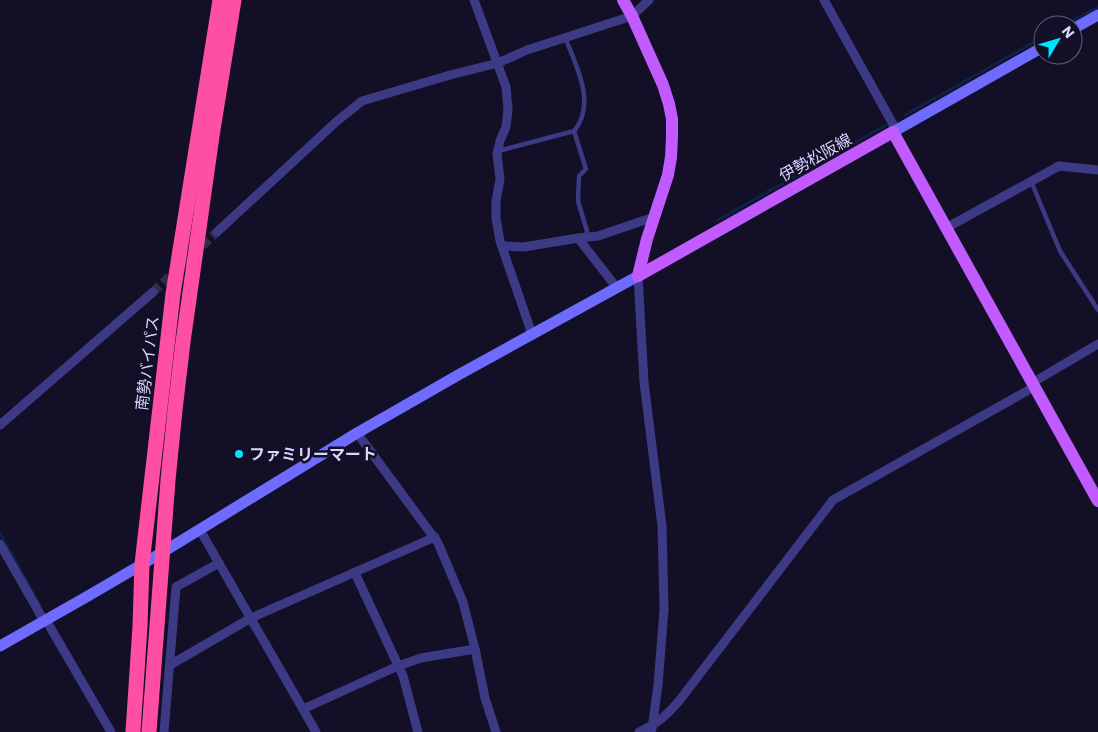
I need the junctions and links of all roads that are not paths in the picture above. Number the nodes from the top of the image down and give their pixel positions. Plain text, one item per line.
1 (220, 0) edge
2 (234, 0) edge
3 (474, 0) edge
4 (623, 0) edge
5 (649, 0) edge
6 (824, 0) edge
7 (1098, 15) edge
8 (632, 16) junction
9 (1083, 24) edge
10 (565, 38) junction
11 (1033, 52) edge
12 (498, 64) junction
13 (574, 131) junction
14 (893, 132) junction
15 (498, 151) junction
16 (1098, 170) edge
17 (1031, 180) junction
18 (654, 216) junction
19 (946, 228) junction
20 (217, 232) tunnel mouth
21 (583, 237) junction
22 (502, 246) junction
23 (638, 276) junction
24 (617, 288) junction
25 (153, 292) tunnel mouth
26 (1098, 310) edge
27 (532, 334) junction
28 (1098, 344) edge
29 (1033, 385) junction
30 (0, 425) edge
31 (357, 433) junction
32 (1098, 501) edge
33 (200, 530) junction
34 (435, 537) junction
35 (0, 544) edge
36 (163, 552) junction
37 (219, 563) junction
38 (142, 564) junction
39 (354, 572) junction
40 (250, 618) junction
41 (45, 620) junction
42 (0, 646) edge
43 (476, 649) junction
44 (170, 665) junction
45 (398, 666) junction
46 (303, 709) junction
47 (652, 729) edge
48 (111, 732) edge
49 (133, 732) edge
50 (149, 732) edge
51 (164, 732) edge
52 (316, 732) edge
53 (418, 732) edge
54 (496, 732) edge
55 (639, 732) edge

1 - 38 highway, 南勢バイパス
2 - 36 highway, 南勢バイパス
3 - 12 street
4 - 8 main road
5 - 8 street
6 - 14 street
7 - 9 street
8 - 10 street
8 - 18 main road
10 - 12 street
10 - 13 lane
11 - 14 street
12 - 15 street
12 - 20 street
13 - 15 lane
13 - 21 lane
14 - 19 main road
14 - 23 main road, 伊勢松阪線
15 - 22 street
16 - 17 street
17 - 19 street
17 - 26 lane
18 - 21 street
18 - 23 main road
19 - 29 main road
21 - 22 street
21 - 24 street
22 - 27 street
23 - 24 street
23 - 47 street
24 - 27 street
25 - 30 street
27 - 31 street
28 - 29 street
29 - 32 main road
29 - 47 street
31 - 33 street
31 - 34 street
33 - 36 street
33 - 37 street
34 - 39 street
34 - 43 street
35 - 41 street
36 - 38 street
36 - 50 highway, 南勢バイパス
37 - 40 street
37 - 44 street
38 - 41 street
38 - 49 highway, 南勢バイパス
39 - 40 street
39 - 45 street
40 - 44 street
40 - 46 street
41 - 42 street
41 - 48 street
43 - 45 street
43 - 54 street
44 - 51 street
45 - 46 street
45 - 53 street
46 - 52 street
47 - 55 street

